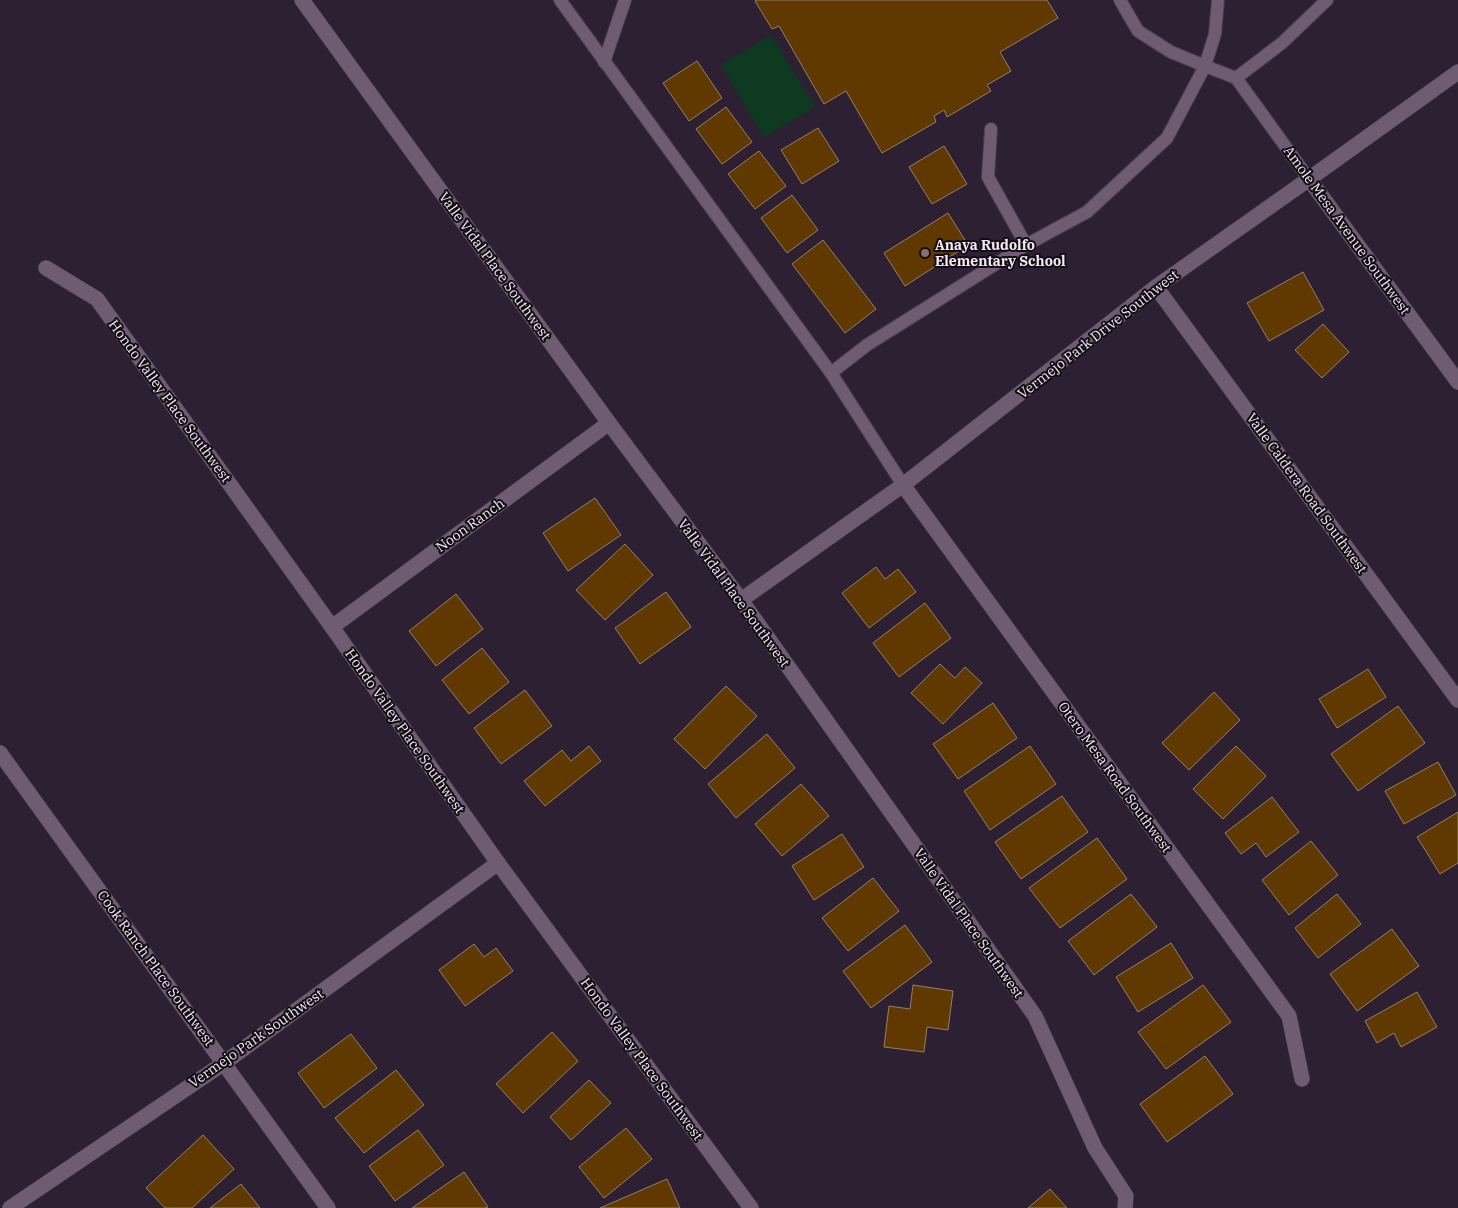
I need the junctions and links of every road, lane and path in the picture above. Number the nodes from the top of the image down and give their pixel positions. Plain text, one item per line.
1 (302, 0) edge
2 (560, 0) edge
3 (625, 0) edge
4 (1120, 0) edge
5 (1218, 0) edge
6 (1327, 0) edge
7 (604, 62) junction
8 (1205, 66) junction
9 (1458, 72) edge
10 (1236, 78) junction
11 (991, 129) dead end
12 (1309, 180) junction
13 (1026, 245) junction
14 (46, 268) dead end
15 (1156, 287) junction
16 (831, 373) junction
17 (1458, 382) edge
18 (609, 423) junction
19 (903, 485) junction
20 (741, 600) junction
21 (332, 627) junction
22 (1458, 700) edge
23 (0, 753) edge
24 (498, 863) junction
25 (224, 1063) junction
26 (1302, 1079) dead end
27 (10, 1208) edge
28 (328, 1208) edge
29 (751, 1208) edge
30 (1126, 1208) edge

1 - 18 street, Valle Vidal Place Southwest
2 - 7 lane
3 - 7 lane
4 - 8 lane
5 - 8 lane
6 - 10 lane
7 - 16 lane
8 - 10 lane
8 - 13 lane
9 - 12 street, Vermejo Park Drive Southwest
10 - 12 lane, Amole Mesa Avenue Southwest
11 - 13 lane
12 - 15 street, Vermejo Park Drive Southwest
12 - 17 street, Amole Mesa Avenue Southwest
13 - 16 lane
14 - 21 street, Hondo Valley Place Southwest
15 - 19 street, Vermejo Park Drive Southwest
15 - 22 street, Valle Caldera Road Southwest
16 - 19 lane
18 - 20 street, Valle Vidal Place Southwest
18 - 21 street, Noon Ranch
19 - 20 street, Vermejo Park Drive Southwest
19 - 26 street, Otero Mesa Road Southwest
20 - 30 street, Valle Vidal Place Southwest
21 - 24 street, Hondo Valley Place Southwest
23 - 25 street, Cook Ranch Place Southwest
24 - 25 street, Vermejo Park Southwest
24 - 29 street, Hondo Valley Place Southwest
25 - 27 street, Vermejo Park Southwest
25 - 28 street, Cook Ranch Place Southwest

